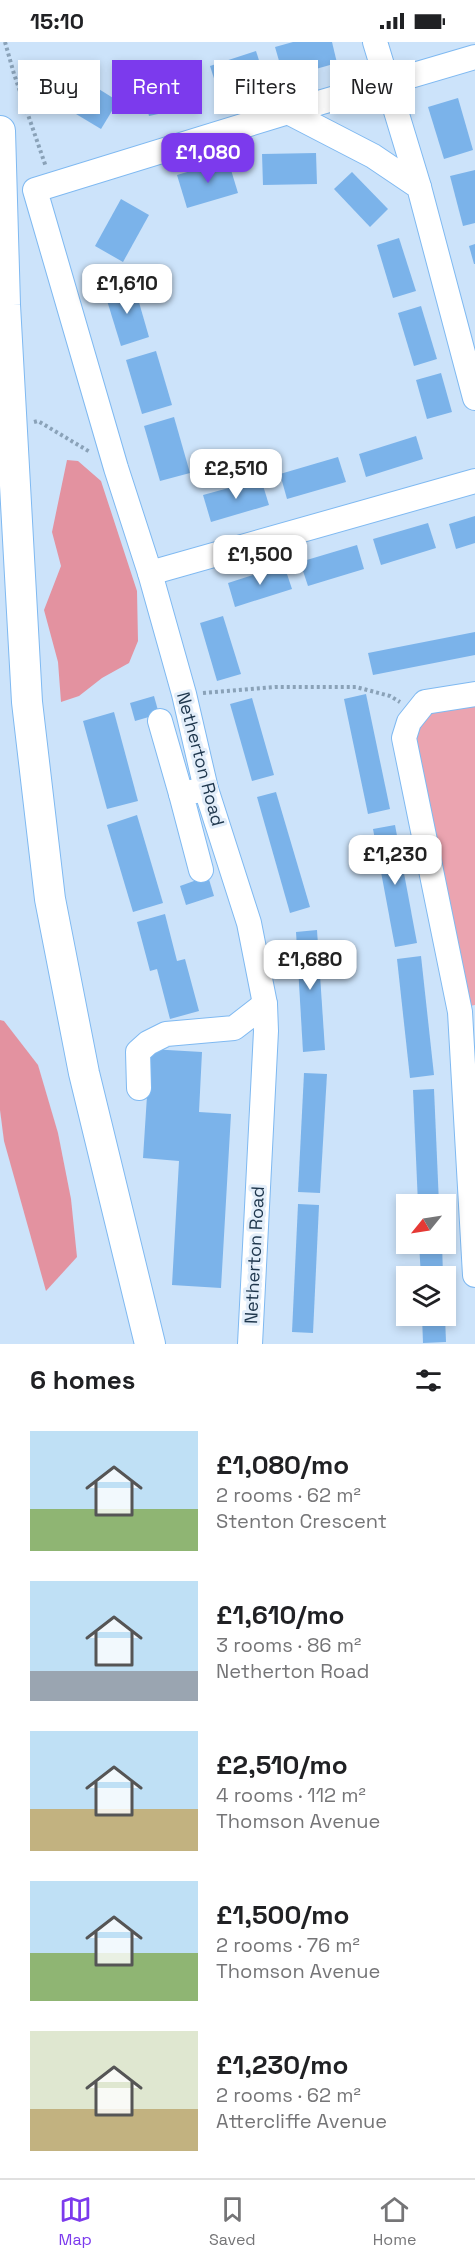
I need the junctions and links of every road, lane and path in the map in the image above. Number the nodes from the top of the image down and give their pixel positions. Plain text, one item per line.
1 (5, 42) edge
2 (375, 42) edge
3 (475, 57) edge
4 (380, 60) edge
5 (415, 74) edge
6 (281, 114) edge
7 (292, 114) edge
8 (397, 114) edge
9 (0, 131) edge
10 (44, 187) junction
11 (419, 187) junction
12 (475, 398) edge
13 (13, 431) junction
14 (116, 468) junction
15 (475, 481) edge
16 (150, 573) junction
17 (184, 694) junction
18 (475, 694) edge
19 (413, 716) junction
20 (160, 721) dead end
21 (206, 789) junction
22 (181, 794) junction
23 (201, 870) dead end
24 (265, 1004) junction
25 (467, 1011) edge
26 (139, 1088) dead end
27 (475, 1275) edge
28 (150, 1344) edge
29 (250, 1344) edge

1 - 10 path
2 - 4 street
3 - 5 street
6 - 10 street
7 - 11 street
8 - 11 street
9 - 13 main road
10 - 14 street, Netherton Road
11 - 12 street
13 - 14 path
13 - 28 main road
14 - 16 street, Netherton Road
15 - 16 street
16 - 17 street, Netherton Road
17 - 19 path
17 - 21 street, Netherton Road
18 - 19 street
19 - 25 street
20 - 22 street
21 - 22 street
21 - 24 street, Netherton Road
22 - 23 street
24 - 26 street
24 - 29 street, Netherton Road
25 - 27 street

